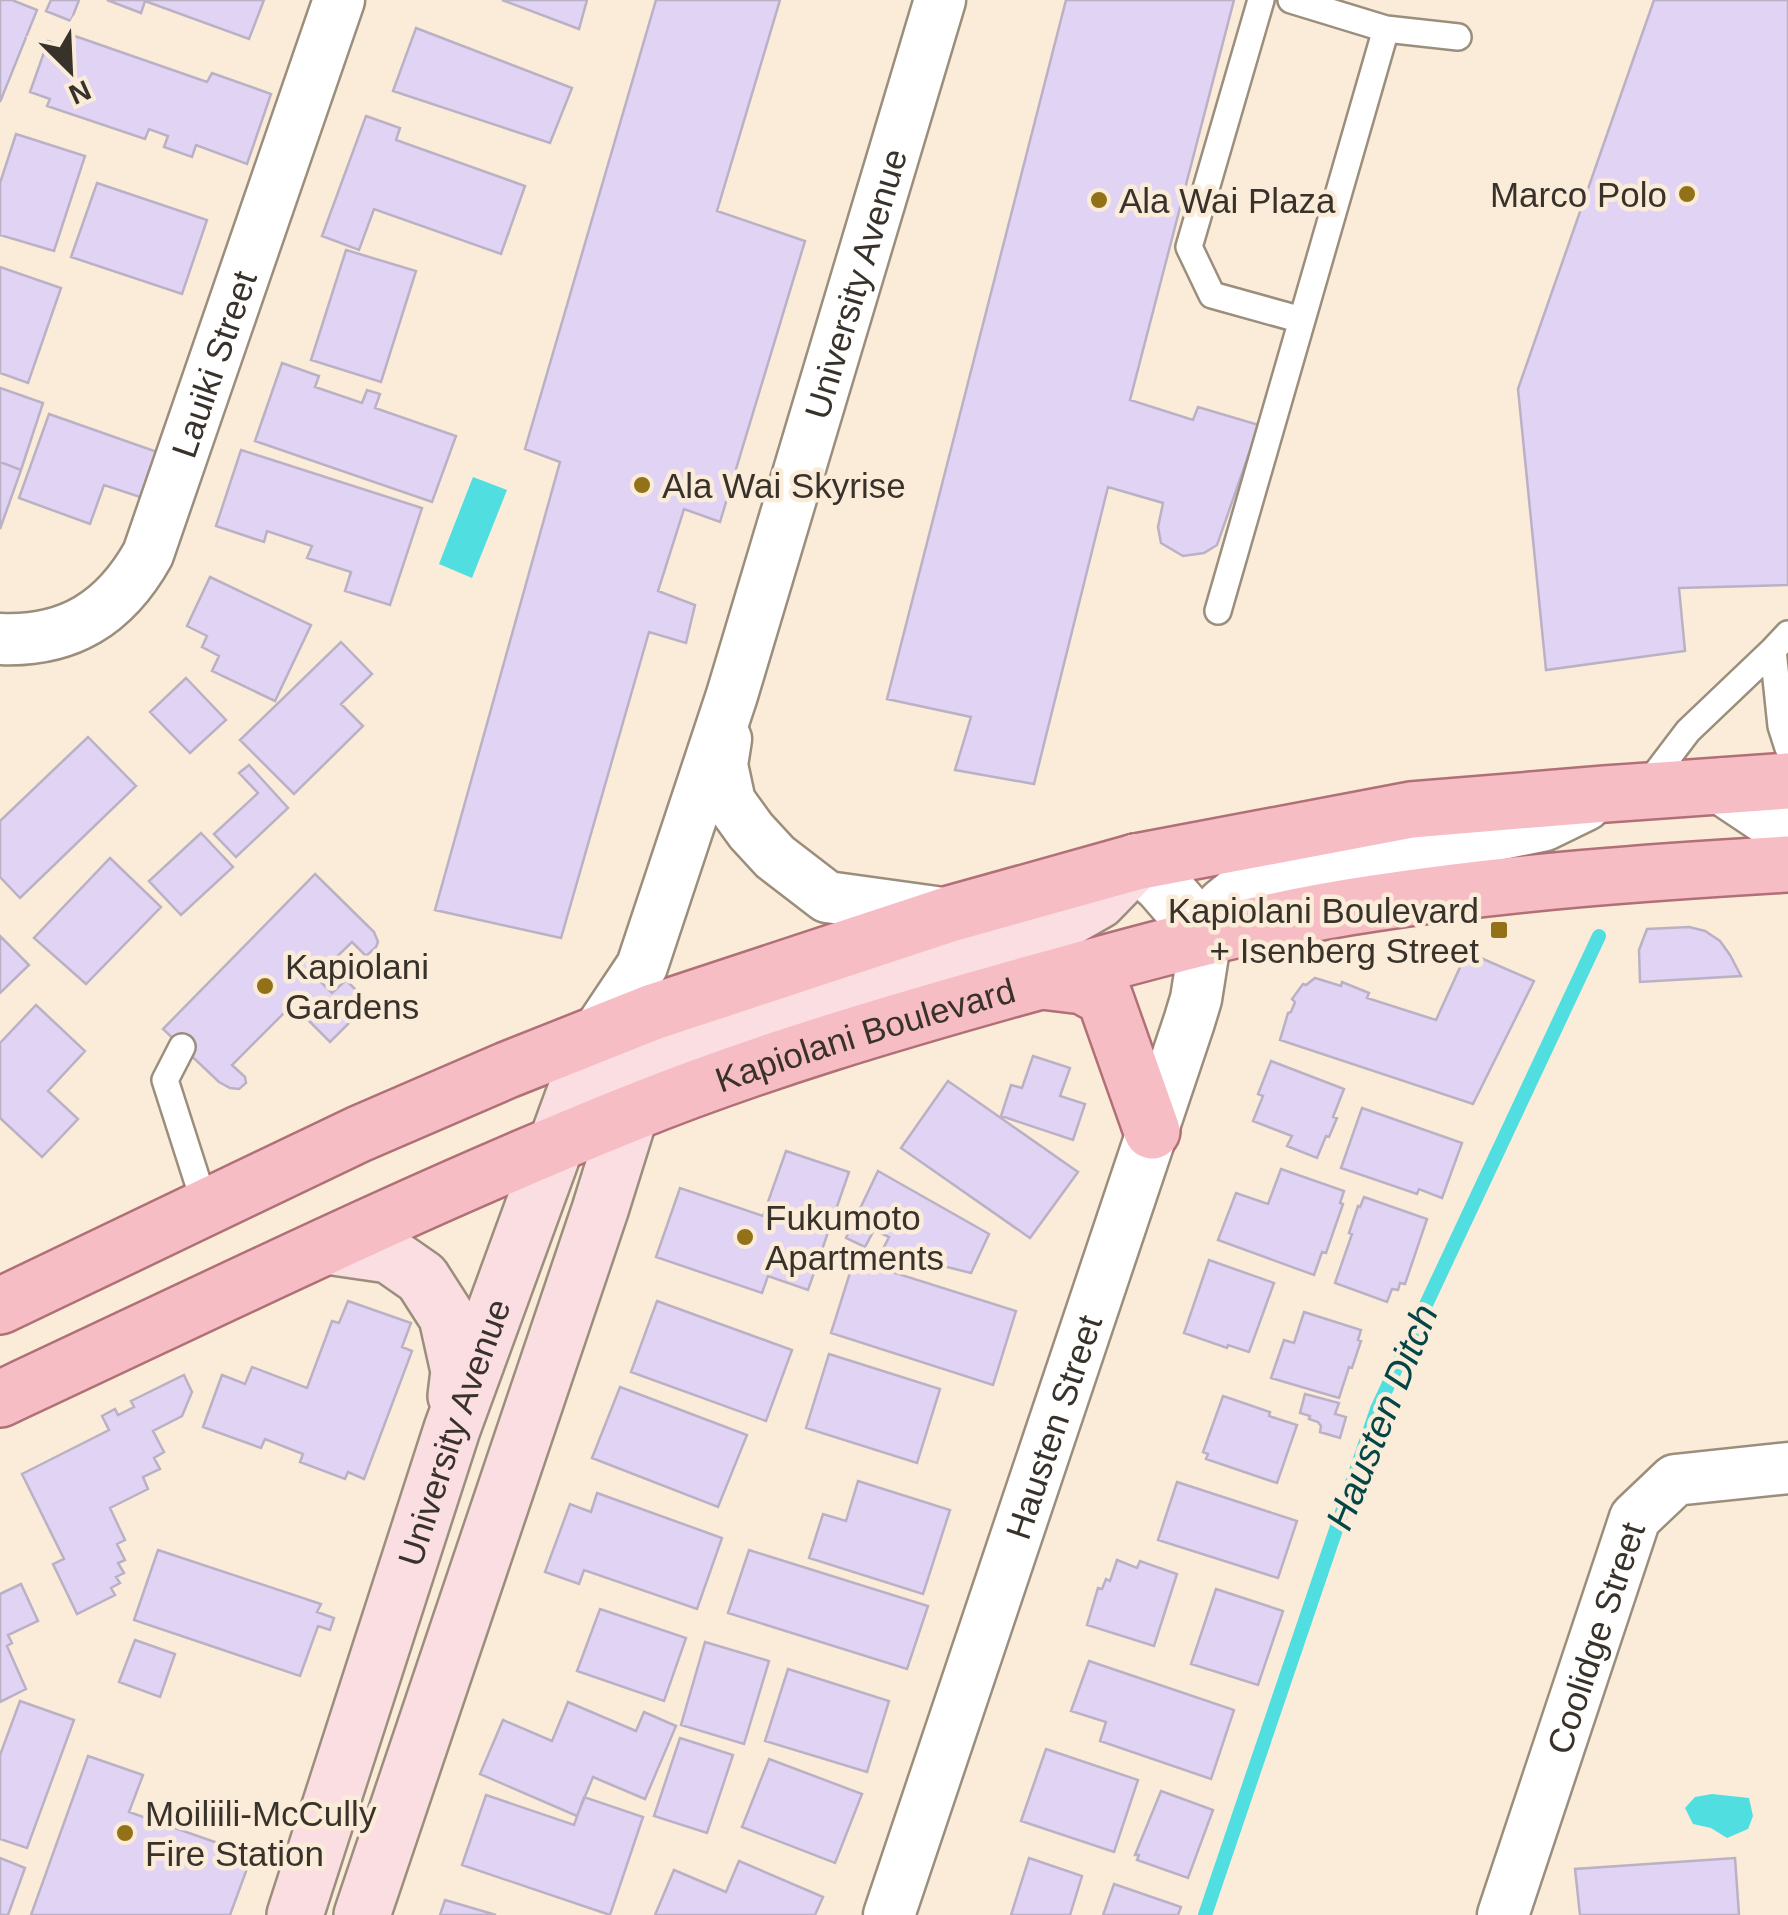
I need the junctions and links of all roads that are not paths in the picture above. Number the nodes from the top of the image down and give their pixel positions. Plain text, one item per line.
1 (339, 0) edge
2 (940, 0) edge
3 (1262, 0) edge
4 (1290, 0) edge
5 (1386, 29) junction
6 (1458, 38) dead end
7 (1302, 320) junction
8 (1218, 611) dead end
9 (0, 639) edge
10 (1780, 642) edge
11 (732, 694) junction
12 (1788, 748) edge
13 (1788, 782) edge
14 (1722, 786) junction
15 (1624, 792) junction
16 (1788, 830) edge
17 (1136, 862) junction
18 (1788, 864) edge
19 (950, 914) junction
20 (1206, 936) junction
21 (1042, 981) junction
22 (648, 989) junction
23 (596, 1035) junction
24 (182, 1047) dead end
25 (636, 1089) junction
26 (1152, 1131) junction
27 (556, 1145) junction
28 (206, 1208) junction
29 (327, 1246) junction
30 (0, 1306) edge
31 (0, 1400) edge
32 (452, 1429) junction
33 (1788, 1468) edge
34 (295, 1915) edge
35 (362, 1915) edge
36 (889, 1915) edge
37 (1503, 1915) edge

1 - 9 street, Lauiki Street
2 - 11 street, University Avenue
3 - 7 lane
4 - 5 lane
5 - 6 lane
5 - 7 lane
7 - 8 lane
10 - 12 lane
10 - 15 lane
11 - 19 street
11 - 22 street, University Avenue
13 - 14 main road
14 - 15 main road
14 - 16 street
15 - 17 main road
15 - 20 street
17 - 19 main road
17 - 20 street
17 - 25 main road
18 - 20 main road, Kapiolani Boulevard
19 - 22 main road
20 - 21 main road, Kapiolani Boulevard
20 - 26 street, Hausten Street
21 - 25 main road, Kapiolani Boulevard
21 - 26 main road
22 - 23 main road
22 - 25 main road, University Avenue
23 - 27 main road, University Avenue
23 - 28 main road
24 - 28 lane
25 - 27 main road, Kapiolani Boulevard
25 - 35 main road, University Avenue
26 - 36 street, Hausten Street
27 - 29 main road, Kapiolani Boulevard
27 - 32 main road, University Avenue
28 - 30 main road
29 - 31 main road, Kapiolani Boulevard
29 - 32 main road
32 - 34 main road, University Avenue
33 - 37 street, Coolidge Street

